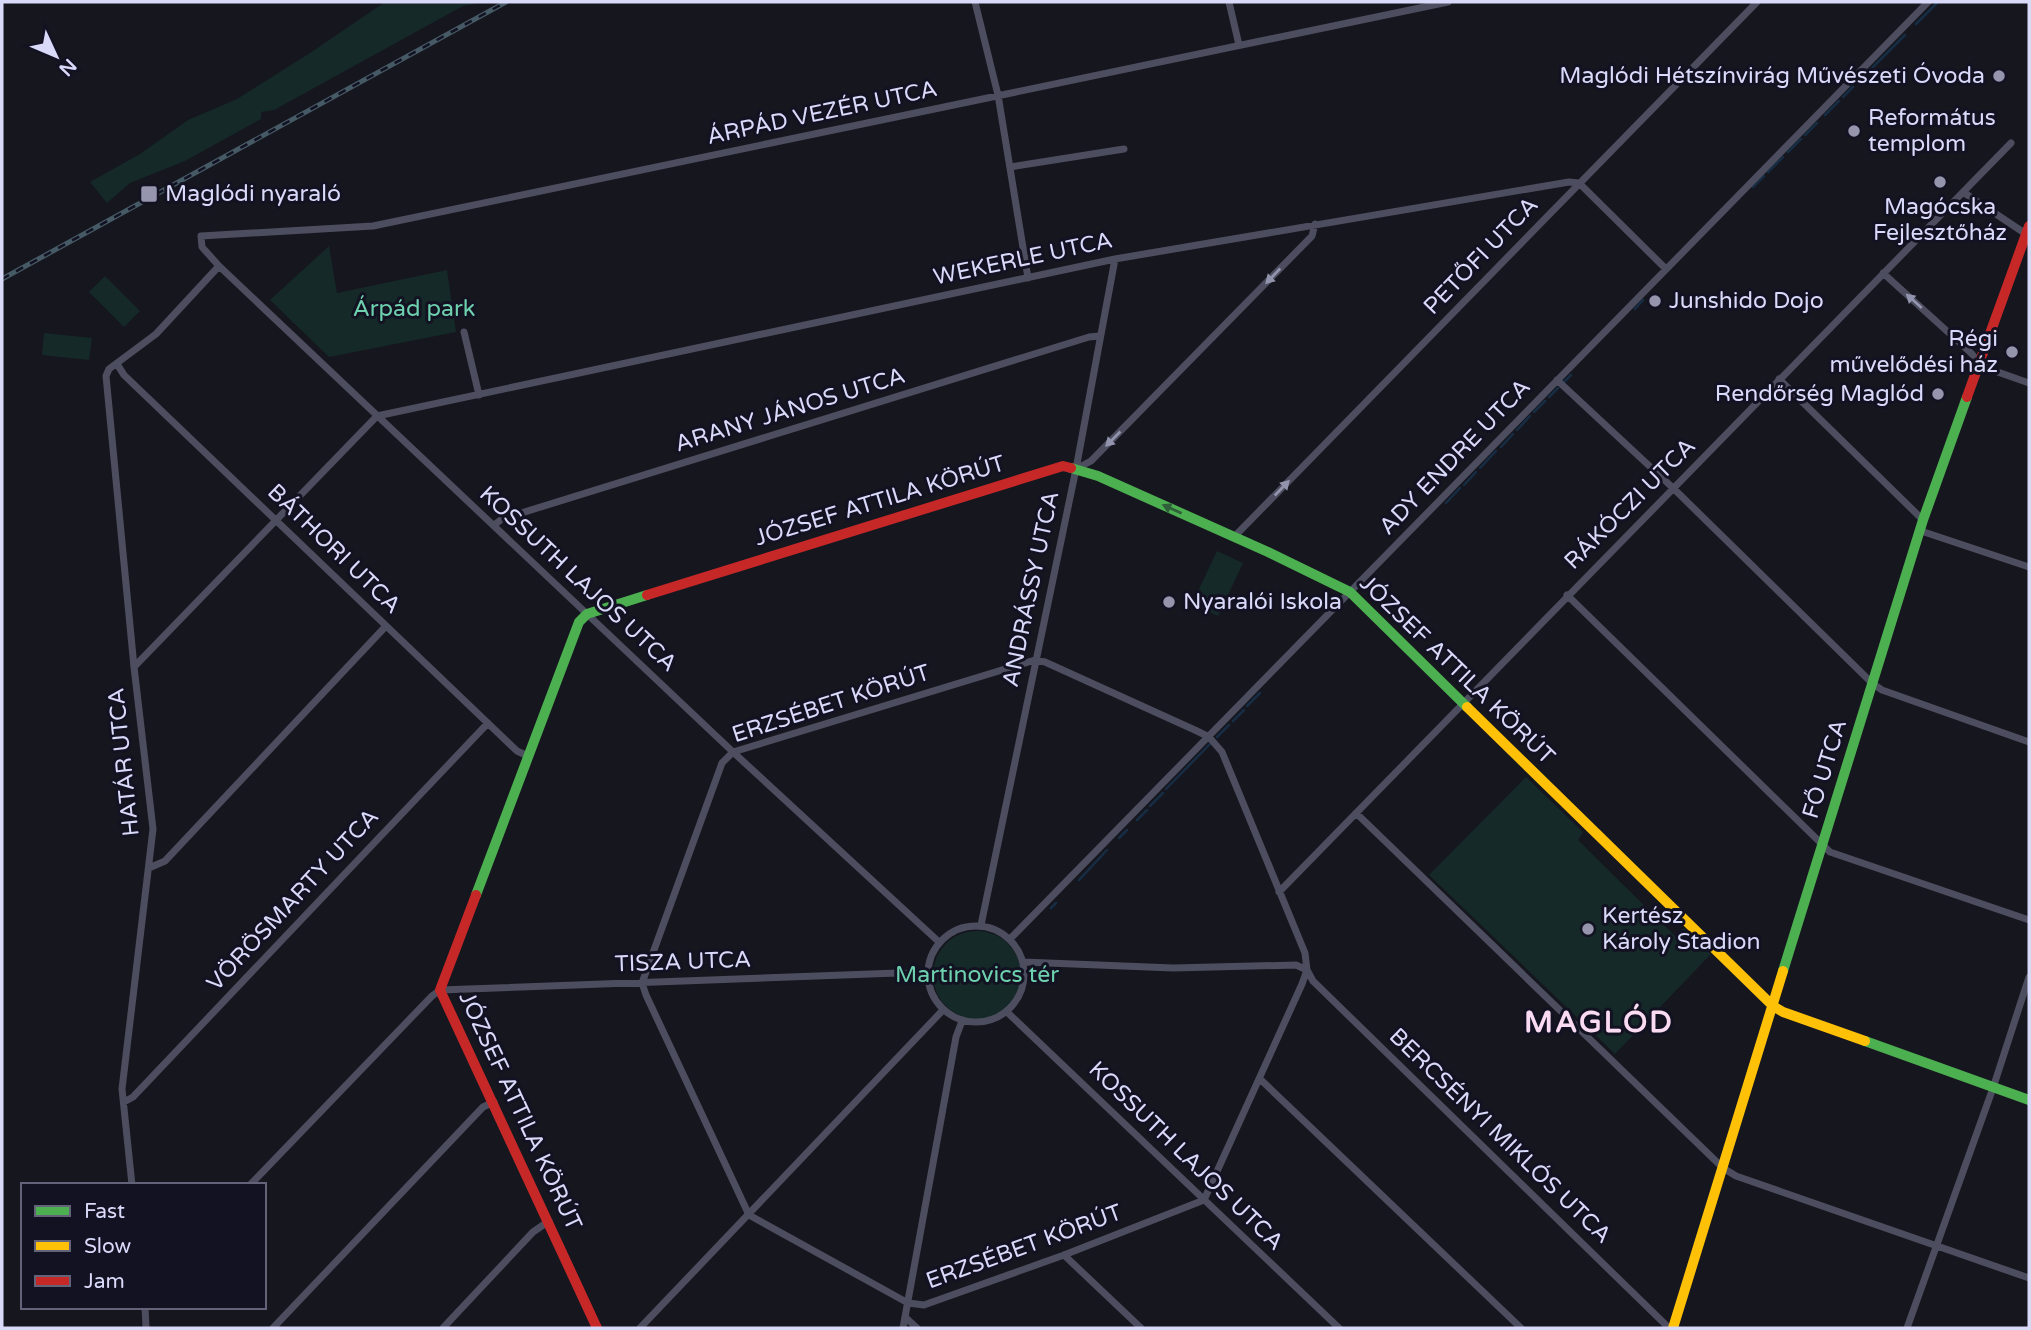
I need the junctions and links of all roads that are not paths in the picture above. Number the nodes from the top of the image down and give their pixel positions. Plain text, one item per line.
1 (975, 2) edge
2 (1229, 2) edge
3 (1448, 2) edge
4 (1757, 2) edge
5 (1928, 2) edge
6 (1239, 45) junction
7 (998, 95) junction
8 (2011, 143) dead end
9 (1124, 149) dead end
10 (1010, 167) junction
11 (1579, 183) junction
12 (1963, 192) junction
13 (1315, 224) junction
14 (2028, 230) edge
15 (201, 236) joint
16 (1115, 259) junction
17 (219, 266) junction
18 (1666, 269) junction
19 (1883, 273) junction
20 (1027, 278) junction
21 (464, 332) dead end
22 (1099, 335) junction
23 (1979, 363) junction
24 (117, 364) junction
25 (1779, 379) junction
26 (1557, 380) junction
27 (2029, 383) edge
28 (479, 396) junction
29 (377, 416) junction
30 (1076, 469) junction
31 (1673, 488) junction
32 (275, 520) junction
33 (494, 525) junction
34 (1922, 526) junction
35 (1234, 537) junction
36 (2029, 568) edge
37 (1350, 592) junction
38 (1567, 595) junction
39 (587, 614) junction
40 (386, 626) junction
41 (1035, 660) junction
42 (134, 667) junction
43 (1873, 684) junction
44 (1462, 703) junction
45 (488, 723) junction
46 (1209, 737) junction
47 (2029, 742) edge
48 (733, 752) junction
49 (528, 756) junction
50 (1356, 813) junction
51 (1822, 847) junction
52 (149, 868) junction
53 (1279, 892) junction
54 (2029, 920) edge
55 (981, 925) junction
56 (1010, 939) junction
57 (939, 942) junction
58 (1023, 962) junction
59 (1307, 970) junction
60 (927, 974) junction
61 (2029, 977) edge
62 (642, 983) junction
63 (440, 990) junction
64 (1773, 1006) junction
65 (943, 1010) junction
66 (1007, 1012) junction
67 (962, 1021) junction
68 (1259, 1079) junction
69 (1993, 1088) junction
70 (2029, 1100) edge
71 (124, 1102) junction
72 (494, 1102) junction
73 (1723, 1168) junction
74 (132, 1183) edge
75 (252, 1183) edge
76 (1203, 1200) junction
77 (749, 1215) junction
78 (549, 1221) junction
79 (1935, 1247) junction
80 (1064, 1255) junction
81 (2029, 1278) edge
82 (908, 1303) junction
83 (145, 1309) edge
84 (905, 1317) junction
85 (146, 1328) edge
86 (273, 1328) edge
87 (443, 1328) edge
88 (597, 1328) edge
89 (640, 1328) edge
90 (903, 1328) edge
91 (917, 1328) edge
92 (1141, 1328) edge
93 (1339, 1328) edge
94 (1521, 1328) edge
95 (1671, 1328) edge
96 (1907, 1328) edge

1 - 7 street
2 - 6 street
3 - 6 street, ÁRPÁD VEZÉR UTCA
4 - 11 street, PETŐFI UTCA
5 - 18 street, ADY ENDRE UTCA
6 - 7 street, ÁRPÁD VEZÉR UTCA
7 - 10 street
7 - 15 street, ÁRPÁD VEZÉR UTCA
8 - 12 street, RÁKÓCZI UTCA
9 - 10 street
10 - 20 street
11 - 13 street, WEKERLE UTCA
11 - 18 street
35 -> 11 street, PETŐFI UTCA
12 - 14 street
12 - 19 street, RÁKÓCZI UTCA
13 - 16 street, WEKERLE UTCA
13 -> 30 street
14 - 23 street, FŐ UTCA
15 - 17 street, KOSSUTH LAJOS UTCA
16 - 20 street, WEKERLE UTCA
16 - 22 street, ANDRÁSSY UTCA
17 - 24 street
17 - 29 street, KOSSUTH LAJOS UTCA
18 - 26 street, ADY ENDRE UTCA
23 -> 19 street
19 - 25 street, RÁKÓCZI UTCA
20 - 28 street, WEKERLE UTCA
21 - 28 street
22 - 30 street, ANDRÁSSY UTCA
22 - 33 street, ARANY JÁNOS UTCA
23 - 27 street
23 - 34 street, FŐ UTCA
24 - 32 street, BÁTHORI UTCA
24 - 42 street, HATÁR UTCA
25 - 31 street, RÁKÓCZI UTCA
25 - 34 street
26 - 31 street
26 - 37 street, ADY ENDRE UTCA
28 - 29 street, WEKERLE UTCA
29 - 32 street
29 - 33 street, KOSSUTH LAJOS UTCA
35 -> 30 street, JÓZSEF ATTILA KÖRÚT
30 - 39 street, JÓZSEF ATTILA KÖRÚT
30 - 41 street, ANDRÁSSY UTCA
31 - 38 street, RÁKÓCZI UTCA
31 - 43 street
32 - 40 street, BÁTHORI UTCA
32 - 42 street
33 - 39 street, KOSSUTH LAJOS UTCA
34 - 36 street
34 - 43 street, FŐ UTCA
35 - 37 street, JÓZSEF ATTILA KÖRÚT
37 - 44 street, JÓZSEF ATTILA KÖRÚT
37 - 46 street, ADY ENDRE UTCA
38 - 44 street, RÁKÓCZI UTCA
38 - 51 street
39 - 48 street, KOSSUTH LAJOS UTCA
39 - 49 street, JÓZSEF ATTILA KÖRÚT
40 - 45 street, BÁTHORI UTCA
40 - 52 street
41 - 46 street
41 - 48 street, ERZSÉBET KÖRÚT
41 - 55 street, ANDRÁSSY UTCA
42 - 52 street, HATÁR UTCA
43 - 47 street
43 - 51 street, FŐ UTCA
44 - 50 street, RÁKÓCZI UTCA
44 - 64 street, JÓZSEF ATTILA KÖRÚT
45 - 49 street, BÁTHORI UTCA
45 - 71 street, VÖRÖSMARTY UTCA
46 - 53 street
46 - 56 street, ADY ENDRE UTCA
48 - 57 street, KOSSUTH LAJOS UTCA
48 - 62 street, ERZSÉBET KÖRÚT
49 - 63 street, JÓZSEF ATTILA KÖRÚT
50 - 53 street, RÁKÓCZI UTCA
50 - 73 street
51 - 54 street
51 - 64 street, FŐ UTCA
52 - 71 street, HATÁR UTCA
53 - 59 street
55 - 56 street
55 - 57 street
56 - 58 street
57 - 60 street
58 - 59 street
58 - 66 street
59 - 68 street
59 - 95 street, BERCSÉNYI MIKLÓS UTCA
60 - 62 street, TISZA UTCA
60 - 65 street
61 - 69 street
62 - 63 street, TISZA UTCA
62 - 77 street
63 - 72 street, JÓZSEF ATTILA KÖRÚT
63 - 75 street
64 - 69 street
64 - 73 street, FŐ UTCA
65 - 67 street
65 - 77 street
66 - 67 street
66 - 76 street, KOSSUTH LAJOS UTCA
67 - 82 street
68 - 76 street
68 - 94 street
69 - 70 street
69 - 79 street
71 - 74 street, HATÁR UTCA
72 - 78 street, JÓZSEF ATTILA KÖRÚT
72 - 86 street
73 - 79 street
73 - 95 street, FŐ UTCA
76 - 80 street, ERZSÉBET KÖRÚT
76 - 93 street, KOSSUTH LAJOS UTCA
77 - 82 street, ERZSÉBET KÖRÚT
77 - 89 street
78 - 87 street
78 - 88 street, JÓZSEF ATTILA KÖRÚT
79 - 81 street
79 - 96 street
80 - 82 street, ERZSÉBET KÖRÚT
80 - 92 street
82 - 84 street
83 - 85 street
84 - 90 street
84 - 91 street

